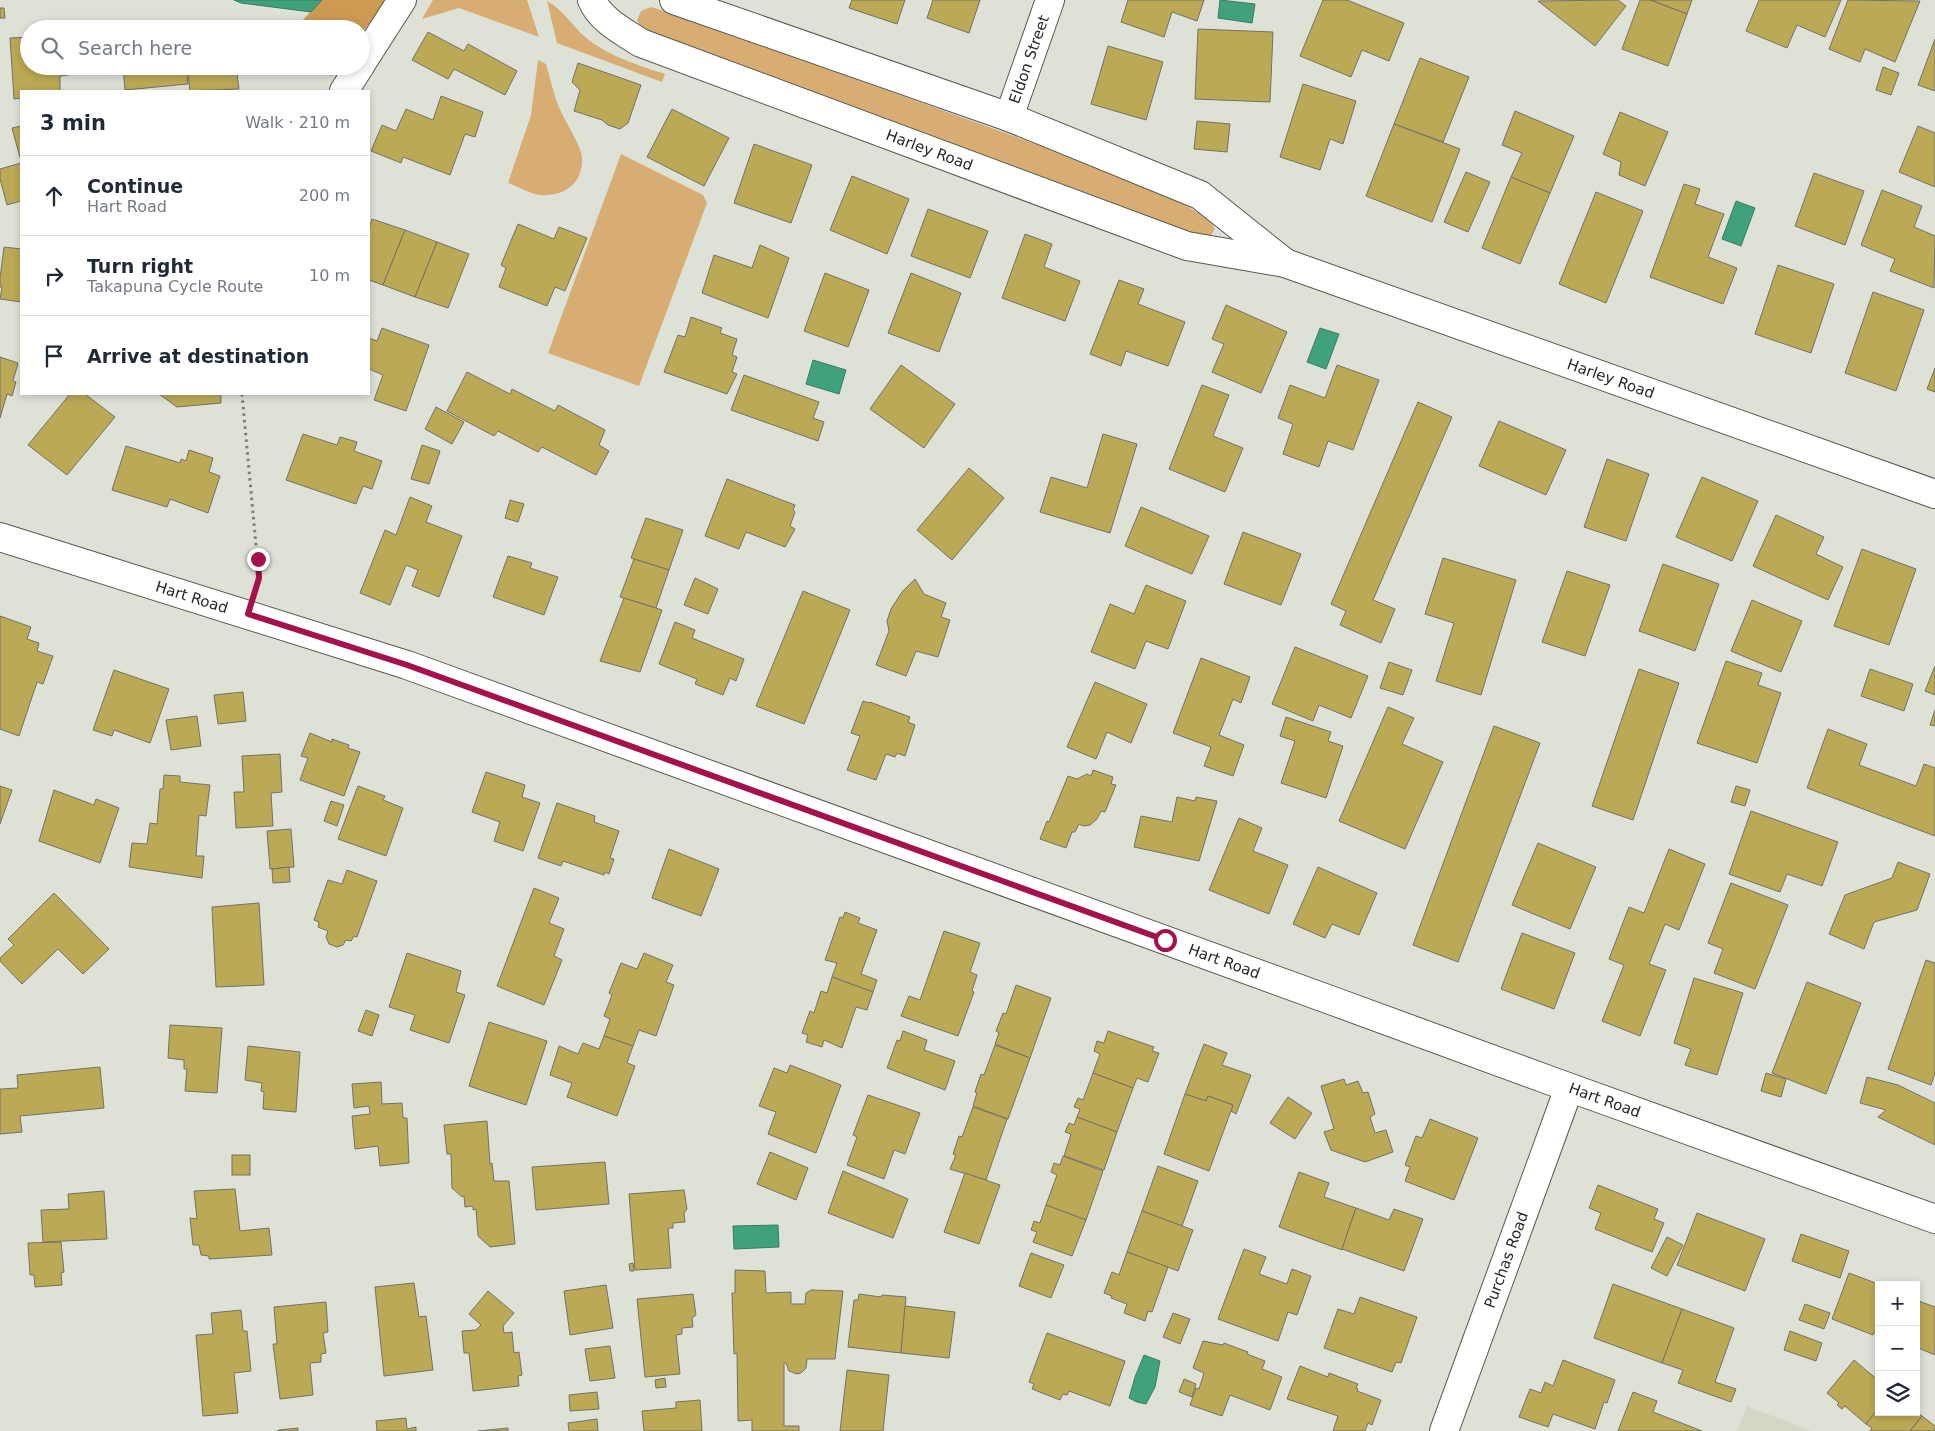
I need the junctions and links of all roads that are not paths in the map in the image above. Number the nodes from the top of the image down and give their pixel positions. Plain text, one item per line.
1 (402, 0) edge
2 (592, 0) edge
3 (674, 0) edge
4 (1050, 0) edge
5 (370, 50) edge
6 (354, 75) edge
7 (345, 90) edge
8 (1008, 117) junction
9 (1285, 262) junction
10 (1935, 494) edge
11 (0, 537) edge
12 (1569, 1088) junction
13 (1935, 1219) edge
14 (1444, 1431) edge

1 - 5 street
2 - 9 street, Harley Road
3 - 8 street, Harley Road
4 - 8 street, Eldon Street
6 - 7 street
8 - 9 street, Harley Road
9 - 10 street, Harley Road
11 - 12 street, Hart Road
12 - 13 street, Hart Road
12 - 14 street, Purchas Road

